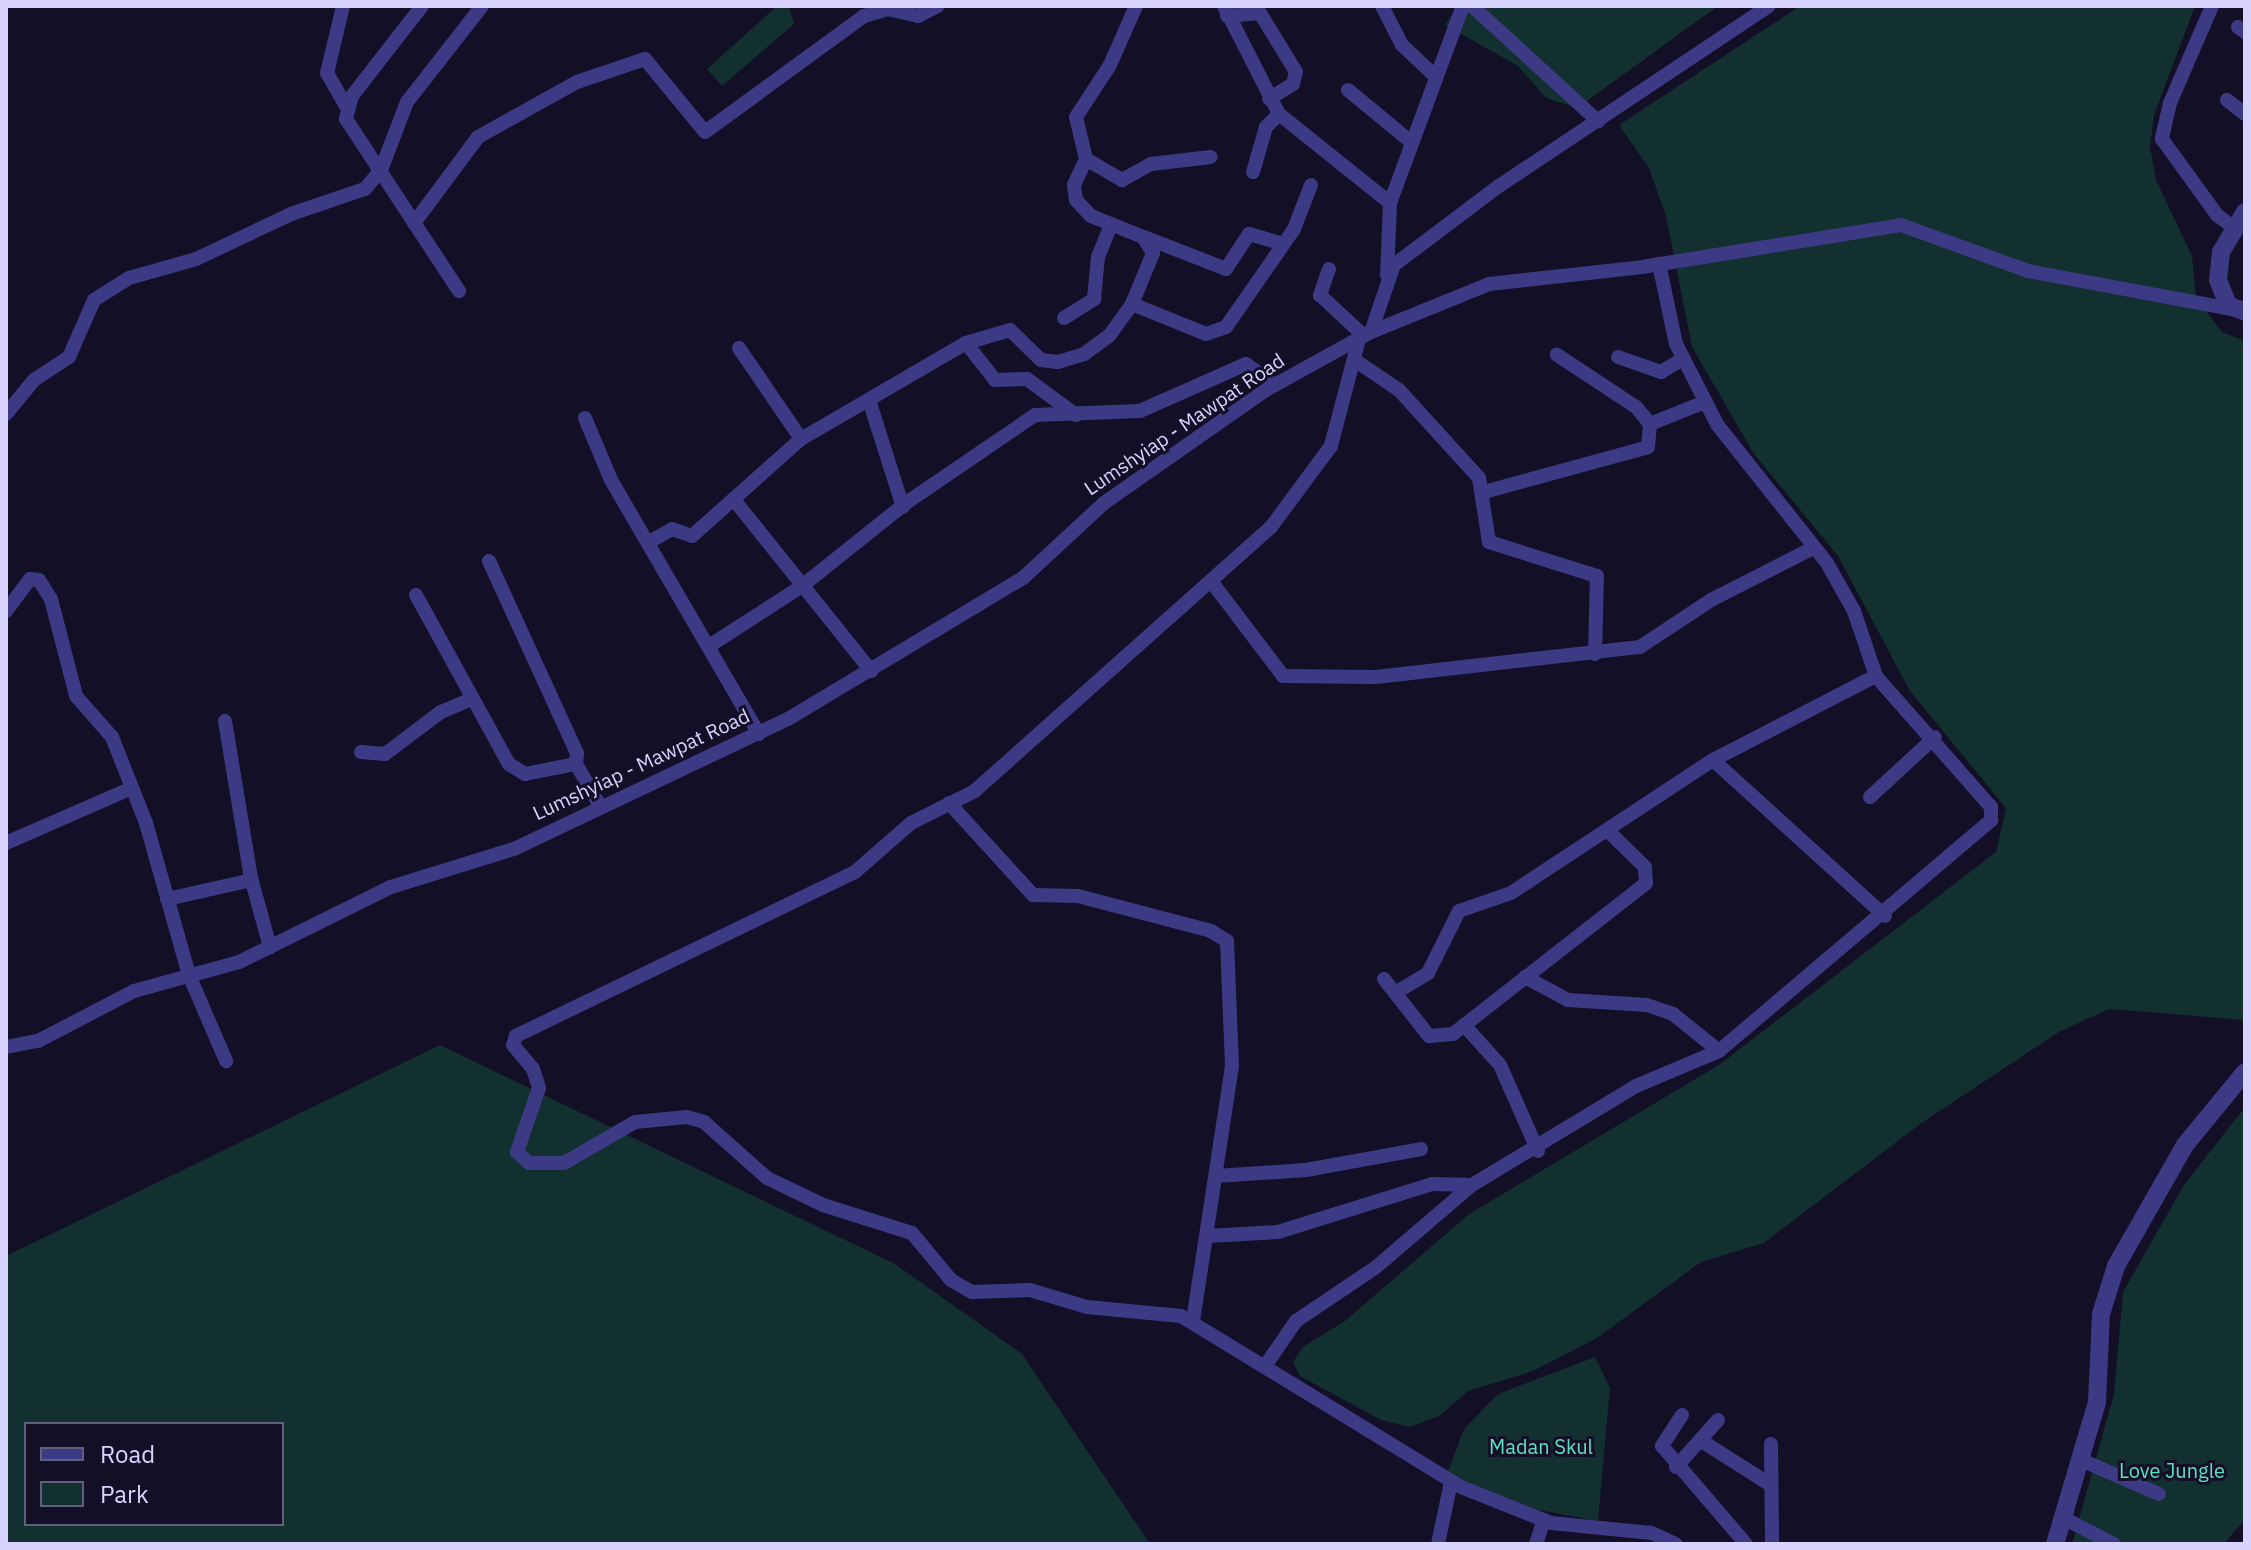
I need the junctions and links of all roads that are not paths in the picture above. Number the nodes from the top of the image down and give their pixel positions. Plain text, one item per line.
1 (343, 6) edge
2 (422, 6) edge
3 (482, 6) edge
4 (938, 6) edge
5 (1136, 6) edge
6 (1382, 6) edge
7 (1463, 6) edge
8 (1472, 6) edge
9 (1769, 6) edge
10 (2212, 6) edge
11 (1226, 11) edge
12 (1434, 75) junction
13 (1348, 90) dead end
14 (1269, 99) junction
15 (2227, 100) dead end
16 (346, 106) junction
17 (1279, 114) junction
18 (2245, 114) edge
19 (1598, 121) junction
20 (1411, 142) junction
21 (1211, 157) dead end
22 (1086, 159) junction
23 (381, 170) junction
24 (1253, 172) dead end
25 (1311, 185) dead end
26 (1390, 203) junction
27 (2245, 212) edge
28 (414, 223) junction
29 (1111, 225) junction
30 (2234, 228) junction
31 (1143, 237) junction
32 (1283, 244) junction
33 (1659, 264) junction
34 (1329, 269) dead end
35 (1387, 276) junction
36 (459, 291) dead end
37 (1132, 304) junction
38 (2242, 311) edge
39 (1064, 318) dead end
40 (1365, 335) junction
41 (966, 343) junction
42 (739, 348) dead end
43 (1557, 355) dead end
44 (1618, 357) dead end
45 (1683, 359) junction
46 (1356, 361) junction
47 (1275, 385) junction
48 (869, 400) junction
49 (1705, 402) junction
50 (6, 414) edge
51 (1076, 415) junction
52 (585, 418) dead end
53 (1650, 424) junction
54 (801, 439) junction
55 (1484, 492) junction
56 (735, 501) junction
57 (903, 507) junction
58 (649, 542) junction
59 (1813, 548) junction
60 (489, 561) dead end
61 (1211, 581) junction
62 (802, 586) junction
63 (416, 595) dead end
64 (6, 611) edge
65 (709, 646) junction
66 (1595, 654) junction
67 (871, 671) junction
68 (1876, 676) junction
69 (471, 699) junction
70 (225, 721) dead end
71 (759, 734) junction
72 (1935, 737) junction
73 (361, 752) dead end
74 (1713, 760) junction
75 (576, 764) junction
76 (132, 788) junction
77 (1870, 797) dead end
78 (949, 803) junction
79 (599, 804) junction
80 (1609, 832) junction
81 (6, 843) edge
82 (252, 880) junction
83 (167, 899) junction
84 (1885, 916) junction
85 (270, 947) junction
86 (189, 975) junction
87 (1525, 977) junction
88 (1384, 979) dead end
89 (1395, 993) junction
90 (1464, 1025) junction
91 (6, 1047) edge
92 (1719, 1051) junction
93 (226, 1061) dead end
94 (2245, 1072) edge
95 (1421, 1149) dead end
96 (1538, 1151) junction
97 (1216, 1176) junction
98 (1472, 1185) junction
99 (1207, 1236) junction
100 (1193, 1321) junction
101 (1265, 1366) junction
102 (1682, 1415) dead end
103 (1718, 1420) dead end
104 (1700, 1440) junction
105 (1771, 1444) dead end
106 (2079, 1459) junction
107 (1676, 1467) junction
108 (1451, 1482) junction
109 (1771, 1485) junction
110 (2159, 1494) dead end
111 (2063, 1518) junction
112 (1544, 1520) junction
113 (1590, 1537) edge
114 (1438, 1544) edge
115 (1536, 1544) edge
116 (1676, 1544) edge
117 (1746, 1544) edge
118 (1772, 1544) edge
119 (2055, 1544) edge
120 (2114, 1544) edge

1 - 16 street
2 - 16 street
3 - 23 street
4 - 28 street
5 - 22 street
6 - 12 street
7 - 12 street
8 - 19 street
9 - 19 street
10 - 30 street
11 - 14 street
11 - 14 street
12 - 20 street
13 - 20 street
14 - 17 street
15 - 18 street
16 - 23 street
17 - 24 street
17 - 26 street
19 - 35 street
20 - 26 street
21 - 22 street
22 - 29 street
23 - 28 street
23 - 50 street
25 - 32 street
26 - 35 street
27 - 30 street
28 - 36 street
29 - 31 street
29 - 39 street
30 - 38 street
31 - 32 street
31 - 37 street
32 - 37 street
33 - 38 street, Lumshyiap - Mawpat Road
33 - 40 street, Lumshyiap - Mawpat Road
33 - 45 street
34 - 40 street
35 - 40 street
37 - 41 street
40 - 46 street
40 - 47 street, Lumshyiap - Mawpat Road
41 - 48 street
41 - 51 street
42 - 54 street
43 - 53 street
44 - 45 street
45 - 49 street
46 - 55 street
46 - 61 street
47 - 51 street
47 - 67 street, Lumshyiap - Mawpat Road
48 - 54 street
48 - 57 street
49 - 53 street
49 - 59 street
51 - 57 street
52 - 58 street
53 - 55 street
54 - 56 street
55 - 66 street
56 - 58 street
56 - 62 street
57 - 62 street
58 - 65 street
59 - 66 street
59 - 68 street
60 - 75 street
61 - 66 street
61 - 78 street
62 - 65 street
62 - 67 street
63 - 69 street
64 - 76 street
65 - 71 street
67 - 71 street, Lumshyiap - Mawpat Road
68 - 72 street
68 - 74 street
69 - 73 street
69 - 75 street
70 - 82 street
71 - 79 street, Lumshyiap - Mawpat Road
72 - 77 street
72 - 84 street
74 - 80 street
74 - 84 street
75 - 79 street
76 - 81 street
76 - 83 street
78 - 97 street
78 - 100 street
79 - 85 street, Lumshyiap - Mawpat Road
80 - 87 street
80 - 89 street
82 - 83 street
82 - 85 street
83 - 86 street
84 - 92 street
85 - 86 street, Lumshyiap - Mawpat Road
86 - 91 street, Lumshyiap - Mawpat Road
86 - 93 street
87 - 90 street
87 - 92 street
88 - 89 street
89 - 90 street
90 - 96 street
92 - 96 street
94 - 106 street
95 - 97 street
96 - 98 street
97 - 99 street
98 - 99 street
98 - 101 street
99 - 100 street
100 - 101 street
101 - 108 street
102 - 107 street
103 - 104 street
104 - 107 street
104 - 109 street
105 - 109 street
106 - 110 street
106 - 111 street
107 - 117 street
108 - 112 street
108 - 114 street
109 - 118 street
111 - 119 street
111 - 120 street
112 - 113 street
112 - 115 street
113 - 116 street

